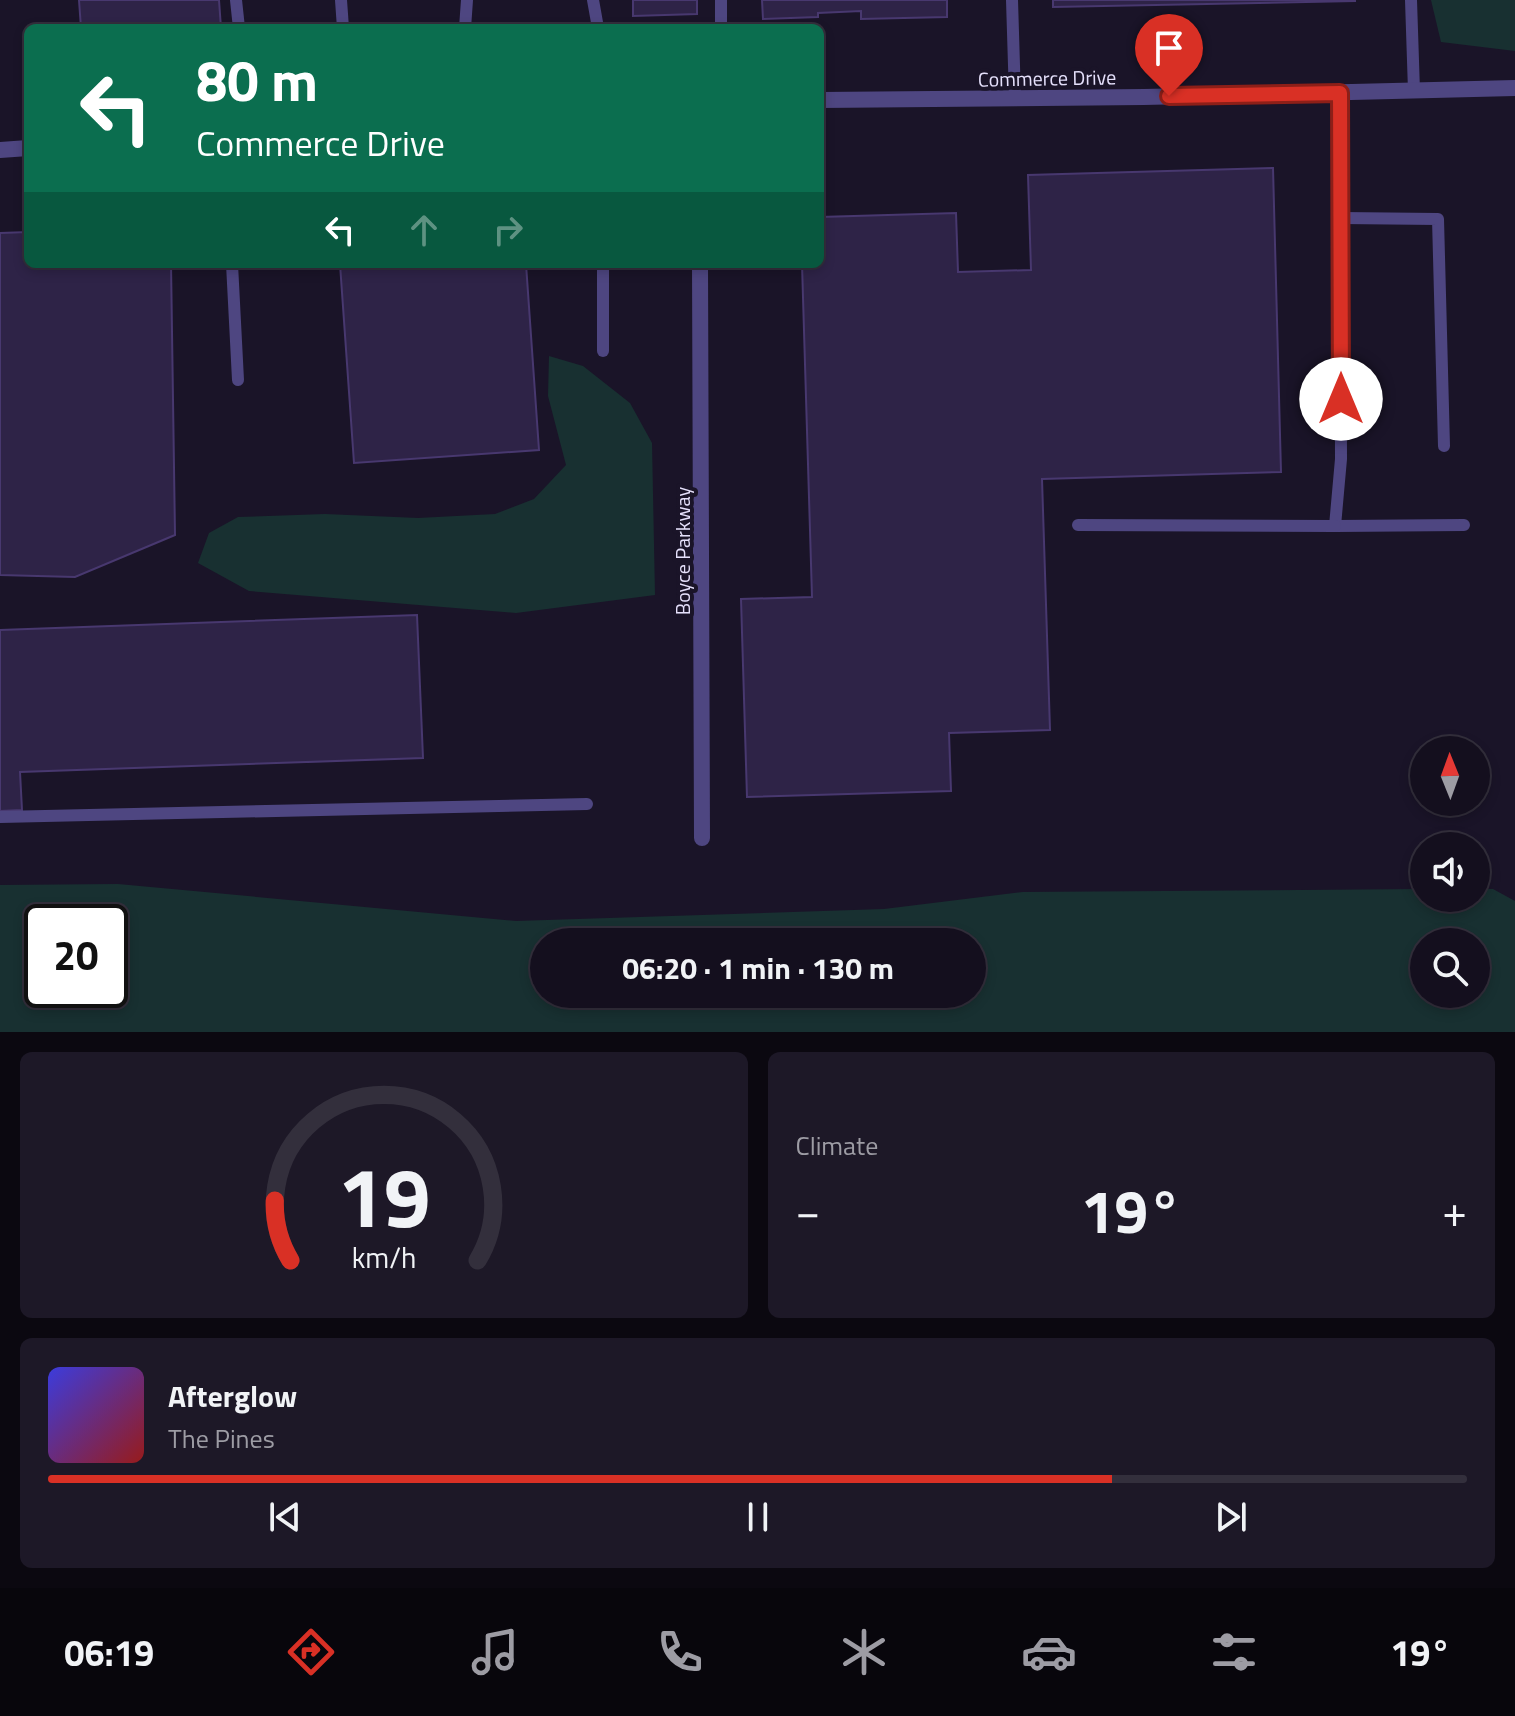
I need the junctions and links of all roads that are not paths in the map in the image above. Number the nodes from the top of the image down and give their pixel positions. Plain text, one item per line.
1 (236, 0) edge
2 (341, 0) edge
3 (467, 0) edge
4 (593, 0) edge
5 (721, 0) edge
6 (1012, 0) edge
7 (1411, 0) edge
8 (239, 24) edge
9 (343, 24) edge
10 (465, 24) edge
11 (597, 24) edge
12 (721, 24) edge
13 (1515, 88) edge
14 (1414, 91) junction
15 (1340, 93) junction
16 (1015, 98) junction
17 (824, 100) edge
18 (24, 148) edge
19 (0, 150) edge
20 (1341, 218) junction
21 (232, 268) edge
22 (603, 268) edge
23 (700, 268) edge
24 (603, 351) dead end
25 (238, 380) dead end
26 (1444, 446) dead end
27 (1078, 525) dead end
28 (1464, 525) dead end
29 (1335, 526) junction
30 (587, 804) dead end
31 (0, 817) edge
32 (702, 838) dead end

1 - 8 lane
2 - 9 lane
3 - 10 lane
4 - 11 lane
5 - 12 lane
6 - 16 lane
7 - 14 lane
13 - 14 street, Commerce Drive
14 - 15 street, Commerce Drive
15 - 16 street, Commerce Drive
15 - 20 lane
16 - 17 street, Commerce Drive
18 - 19 street
20 - 26 lane
20 - 29 lane
21 - 25 lane
22 - 24 lane
23 - 32 street, Boyce Parkway
27 - 29 lane
28 - 29 lane
30 - 31 lane

